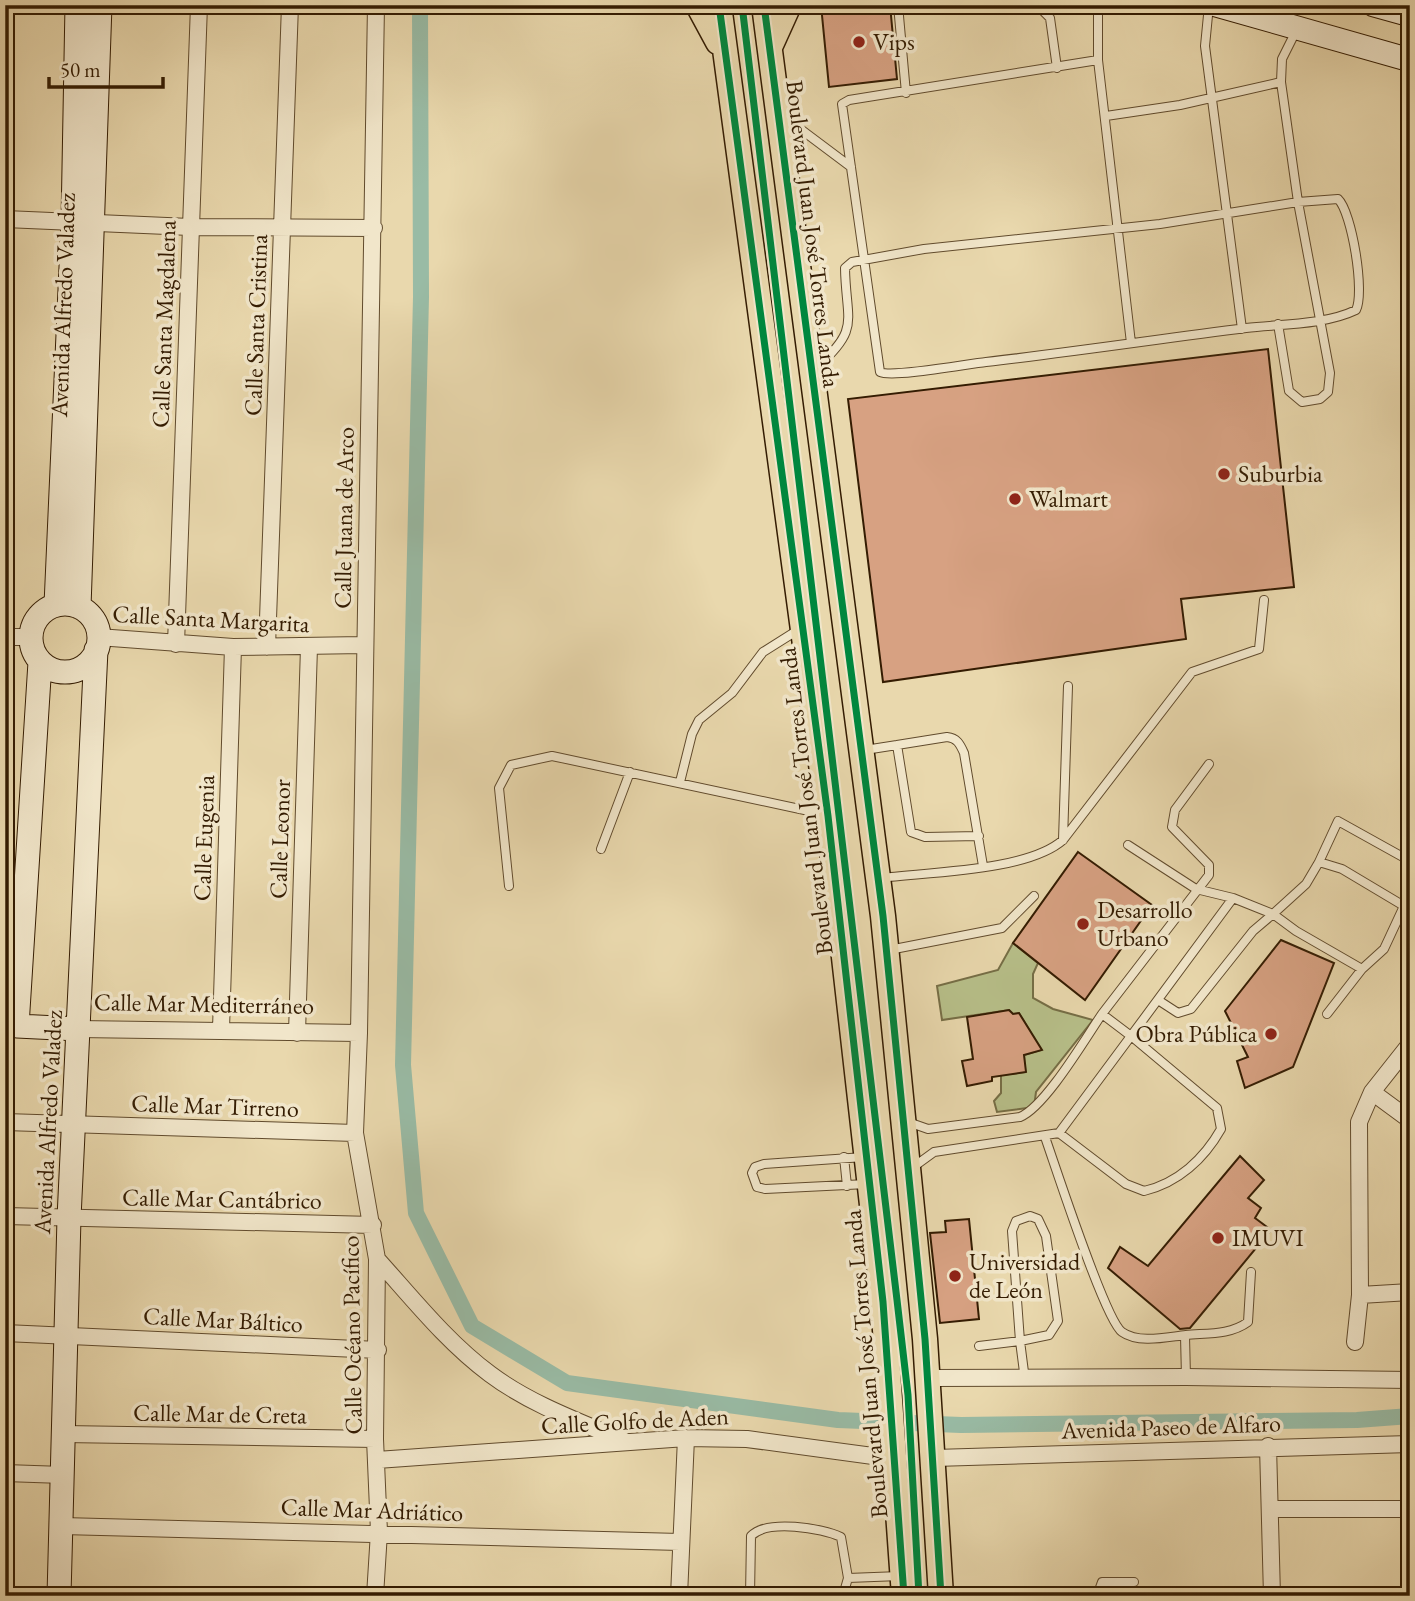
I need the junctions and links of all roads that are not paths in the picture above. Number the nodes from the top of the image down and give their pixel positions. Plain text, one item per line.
1 (77, 5) edge
2 (100, 5) edge
3 (199, 5) edge
4 (290, 5) edge
5 (376, 5) edge
6 (698, 5) edge
7 (719, 5) edge
8 (764, 5) edge
9 (789, 5) edge
10 (898, 5) edge
11 (1024, 5) edge
12 (1098, 5) edge
13 (1209, 5) edge
14 (1216, 5) edge
15 (1374, 5) edge
16 (1410, 15) edge
17 (1297, 28) junction
18 (770, 47) junction
19 (1098, 60) junction
20 (1410, 60) edge
21 (727, 61) junction
22 (1057, 68) junction
23 (1281, 82) junction
24 (906, 93) junction
25 (1213, 98) junction
26 (777, 111) junction
27 (1106, 116) junction
28 (851, 167) junction
29 (1298, 202) junction
30 (1229, 214) junction
31 (5, 219) edge
32 (82, 222) junction
33 (1119, 226) junction
34 (190, 227) junction
35 (282, 228) junction
36 (374, 228) junction
37 (862, 259) junction
38 (1318, 319) junction
39 (1278, 324) junction
40 (1242, 329) junction
41 (1131, 343) junction
42 (812, 372) junction
43 (1264, 600) dead end
44 (56, 605) junction
45 (79, 607) junction
46 (804, 627) junction
47 (31, 636) junction
48 (5, 637) edge
49 (97, 643) junction
50 (176, 644) junction
51 (363, 645) junction
52 (267, 647) junction
53 (309, 647) junction
54 (233, 648) junction
55 (40, 662) junction
56 (1068, 686) dead end
57 (897, 745) junction
58 (862, 751) junction
59 (1209, 764) dead end
60 (630, 772) junction
61 (680, 782) junction
62 (828, 816) junction
63 (979, 836) junction
64 (1063, 840) junction
65 (1128, 845) dead end
66 (601, 849) dead end
67 (1410, 861) edge
68 (1319, 862) junction
69 (984, 866) junction
70 (878, 878) junction
71 (509, 887) dead end
72 (1196, 889) junction
73 (1410, 895) edge
74 (1034, 896) dead end
75 (1233, 898) junction
76 (1404, 906) junction
77 (1273, 914) junction
78 (886, 951) junction
79 (1362, 969) junction
80 (1158, 1000) junction
81 (1102, 1014) junction
82 (1327, 1014) dead end
83 (11, 1026) edge
84 (78, 1029) junction
85 (220, 1029) junction
86 (297, 1033) junction
87 (359, 1033) junction
88 (1131, 1036) junction
89 (1410, 1044) edge
90 (1372, 1092) junction
91 (901, 1119) junction
92 (1410, 1120) edge
93 (5, 1122) edge
94 (74, 1124) junction
95 (355, 1133) junction
96 (1059, 1133) junction
97 (1045, 1137) junction
98 (855, 1157) junction
99 (908, 1172) junction
100 (859, 1185) junction
101 (5, 1216) edge
102 (69, 1218) junction
103 (373, 1225) junction
104 (377, 1259) junction
105 (1251, 1272) dead end
106 (1410, 1292) edge
107 (1360, 1295) junction
108 (5, 1333) edge
109 (66, 1335) junction
110 (1185, 1336) junction
111 (1020, 1341) junction
112 (1355, 1342) dead end
113 (979, 1346) dead end
114 (378, 1350) junction
115 (1186, 1377) junction
116 (1025, 1380) junction
117 (1410, 1380) edge
118 (929, 1385) junction
119 (64, 1434) junction
120 (375, 1438) junction
121 (686, 1438) junction
122 (628, 1442) junction
123 (1410, 1444) edge
124 (1268, 1446) junction
125 (894, 1448) junction
126 (934, 1448) junction
127 (377, 1460) junction
128 (5, 1473) edge
129 (63, 1475) junction
130 (1410, 1509) edge
131 (1271, 1510) junction
132 (62, 1526) junction
133 (379, 1532) junction
134 (680, 1542) junction
135 (848, 1578) junction
136 (1134, 1582) dead end
137 (903, 1586) edge
138 (844, 1594) edge
139 (59, 1596) edge
140 (375, 1596) edge
141 (679, 1596) edge
142 (750, 1596) edge
143 (942, 1596) edge
144 (1097, 1596) edge
145 (1272, 1596) edge

1 - 32 street, Avenida Alfredo Valadez
2 - 32 street, Avenida Alfredo Valadez
3 - 34 street, Calle Santa Magdalena
4 - 35 street, Calle Santa Cristina
5 - 36 street, Calle Juana de Arco
6 - 21 main road
7 - 21 main road, Boulevard Juan José Torres Landa
8 - 18 main road, Boulevard Juan José Torres Landa
9 - 18 main road
10 - 24 lane
11 - 22 lane
12 - 19 lane
13 - 25 lane
14 - 17 street
15 - 16 street
17 - 20 street
17 - 23 lane
18 - 26 main road, Boulevard Juan José Torres Landa
19 - 22 lane
19 - 27 lane
21 - 46 main road, Boulevard Juan José Torres Landa
22 - 24 lane
23 - 25 lane
23 - 29 lane
24 - 28 lane
25 - 27 lane
25 - 30 lane
26 - 28 lane
26 - 42 main road, Boulevard Juan José Torres Landa
27 - 33 lane
28 - 37 lane
29 - 30 lane
29 - 38 lane
29 - 38 lane
30 - 33 lane
30 - 40 lane
31 - 32 street
32 - 34 street
32 - 44 street, Avenida Alfredo Valadez
32 - 45 street, Avenida Alfredo Valadez
33 - 37 lane
33 - 41 lane
34 - 35 street
34 - 50 street, Calle Santa Magdalena
35 - 36 street
35 - 52 street, Calle Santa Cristina
36 - 51 street, Calle Juana de Arco
37 - 41 lane
37 - 42 lane
38 - 39 lane
38 - 39 lane
39 - 40 lane
40 - 41 lane
42 - 58 main road, Boulevard Juan José Torres Landa
43 - 64 lane
44 - 45 street
44 - 47 street
45 - 49 street
46 - 61 lane
46 - 62 main road, Boulevard Juan José Torres Landa
47 - 48 street
47 - 55 street
49 - 50 street, Calle Santa Margarita
49 - 55 street
49 - 84 street, Avenida Alfredo Valadez
50 - 54 street, Calle Santa Margarita
51 - 53 street, Calle Santa Margarita
51 - 87 street, Calle Juana de Arco
52 - 53 street, Calle Santa Margarita
52 - 54 street, Calle Santa Margarita
53 - 86 street, Calle Leonor
54 - 85 street, Calle Eugenia
55 - 83 street
56 - 64 lane
57 - 58 lane
57 - 63 lane
57 - 63 lane
58 - 70 main road, Boulevard Juan José Torres Landa
59 - 72 lane
60 - 61 lane
60 - 66 lane
60 - 71 lane
61 - 62 lane
62 - 98 main road, Boulevard Juan José Torres Landa
63 - 69 lane
64 - 69 lane
65 - 72 lane
67 - 68 lane
68 - 76 lane
68 - 77 lane
69 - 70 lane
70 - 78 main road, Boulevard Juan José Torres Landa
72 - 75 lane
72 - 81 lane
73 - 76 lane
74 - 78 lane
75 - 77 lane
75 - 80 lane
76 - 79 lane
77 - 79 lane
77 - 80 lane
78 - 91 main road, Boulevard Juan José Torres Landa
79 - 82 lane
80 - 88 lane
81 - 88 lane
81 - 91 lane
83 - 84 street, Calle Mar Mediterráneo
84 - 85 street, Calle Mar Mediterráneo
84 - 94 street, Avenida Alfredo Valadez
85 - 86 street, Calle Mar Mediterráneo
86 - 87 street, Calle Mar Mediterráneo
87 - 95 street, Calle Océano Pacífico
88 - 96 lane
88 - 96 lane
89 - 90 street
90 - 92 street
90 - 107 street
91 - 99 main road, Boulevard Juan José Torres Landa
93 - 94 street, Calle Mar Tirreno
94 - 95 street, Calle Mar Tirreno
94 - 102 street, Avenida Alfredo Valadez
95 - 103 street, Calle Océano Pacífico
96 - 97 lane
97 - 99 lane
97 - 110 lane
98 - 100 main road, Boulevard Juan José Torres Landa
98 - 100 lane
99 - 118 main road, Boulevard Juan José Torres Landa
100 - 125 main road, Boulevard Juan José Torres Landa
101 - 102 street, Calle Mar Cantábrico
102 - 103 street, Calle Mar Cantábrico
102 - 109 street, Avenida Alfredo Valadez
103 - 104 street, Calle Océano Pacífico
104 - 114 street, Calle Océano Pacífico
104 - 122 street
105 - 110 lane
106 - 107 street
107 - 112 street
108 - 109 street, Calle Mar Báltico
109 - 114 street, Calle Mar Báltico
109 - 119 street, Avenida Alfredo Valadez
110 - 115 lane
111 - 111 lane
111 - 113 lane
111 - 116 lane
114 - 120 street, Calle Océano Pacífico
115 - 116 street
115 - 117 street
116 - 118 street
118 - 126 main road, Boulevard Juan José Torres Landa
119 - 120 street, Calle Mar de Creta
119 - 129 street, Avenida Alfredo Valadez
120 - 127 street, Calle Océano Pacífico
121 - 122 street, Calle Golfo de Aden
121 - 125 street, Calle Golfo de Aden
121 - 134 street
122 - 127 street, Calle Golfo de Aden
123 - 124 street, Avenida Paseo de Alfaro
124 - 126 street, Avenida Paseo de Alfaro
124 - 131 street
125 - 137 main road, Boulevard Juan José Torres Landa
126 - 143 main road, Boulevard Juan José Torres Landa
127 - 133 street, Calle Océano Pacífico
128 - 129 street
129 - 132 street, Avenida Alfredo Valadez
130 - 131 street
131 - 145 street
132 - 133 street, Calle Mar Adriático
132 - 139 street, Avenida Alfredo Valadez
133 - 134 street, Calle Mar Adriático
133 - 140 street, Calle Océano Pacífico
134 - 141 street
135 - 137 lane
135 - 138 lane
135 - 142 lane
136 - 144 lane
138 - 142 lane

